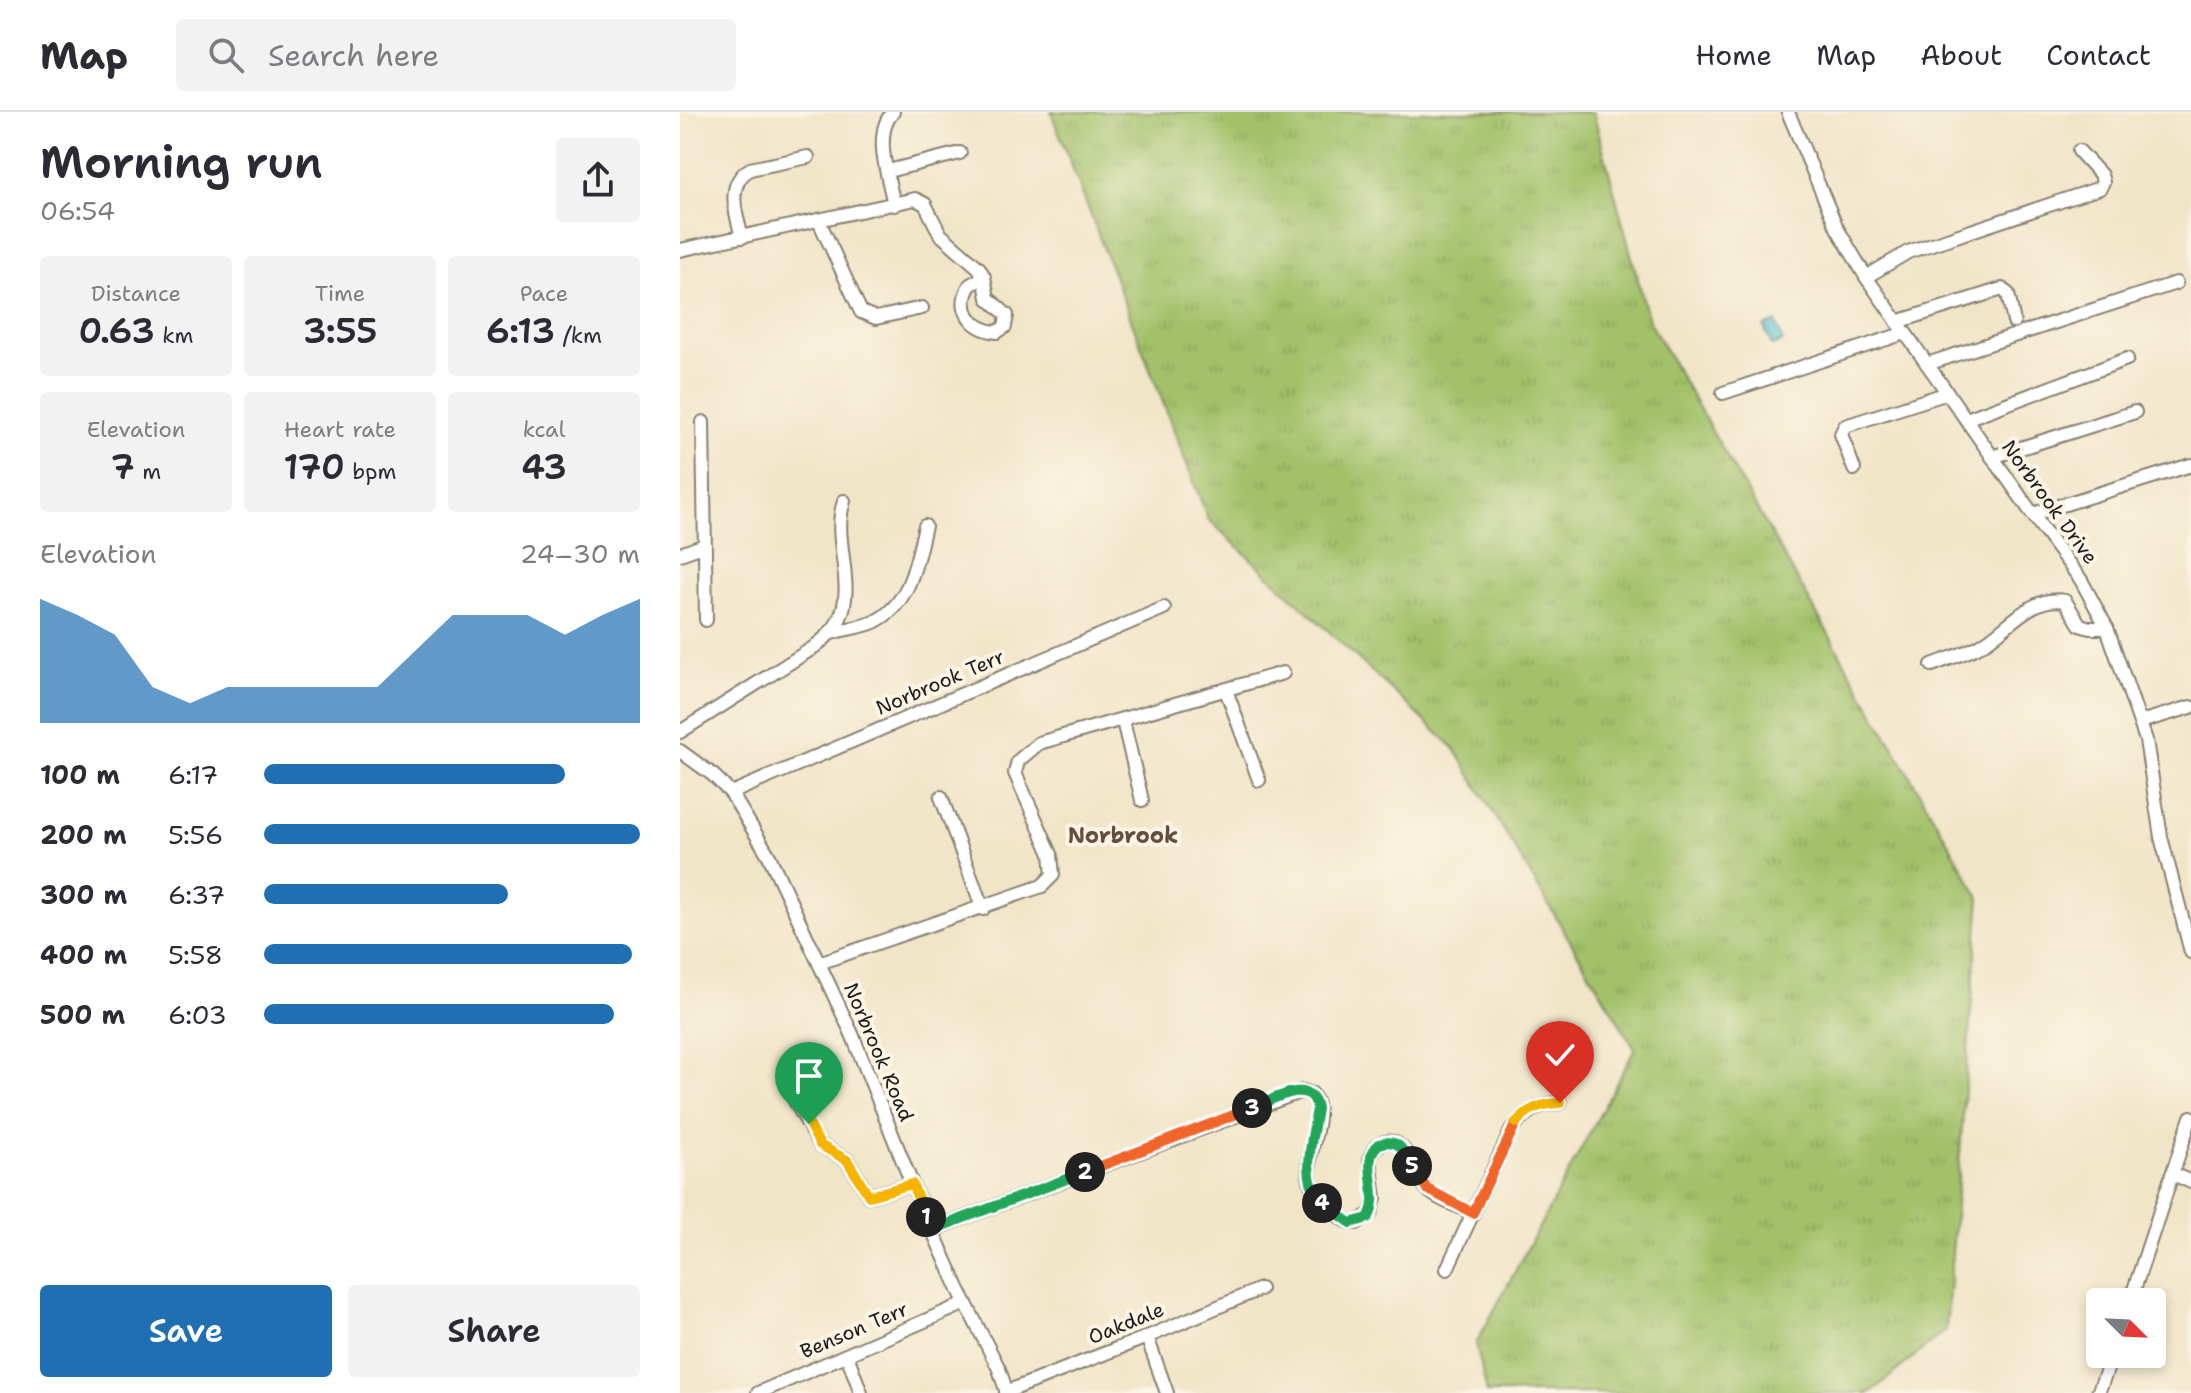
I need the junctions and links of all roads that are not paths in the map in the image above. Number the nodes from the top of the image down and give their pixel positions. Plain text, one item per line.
1 (893, 112) edge
2 (1788, 112) edge
3 (2079, 151) dead end
4 (960, 153) dead end
5 (808, 157) dead end
6 (888, 171) junction
7 (894, 205) junction
8 (819, 221) junction
9 (742, 237) junction
10 (680, 250) edge
11 (984, 277) junction
12 (1866, 277) junction
13 (2176, 283) dead end
14 (922, 308) dead end
15 (2014, 322) dead end
16 (1901, 328) junction
17 (2127, 359) dead end
18 (1927, 364) junction
19 (1723, 393) dead end
20 (1948, 393) junction
21 (2135, 412) dead end
22 (1966, 419) junction
23 (703, 422) dead end
24 (1992, 457) junction
25 (2191, 465) edge
26 (1854, 469) dead end
27 (844, 501) dead end
28 (2033, 514) junction
29 (925, 526) dead end
30 (705, 545) junction
31 (680, 554) edge
32 (1164, 608) dead end
33 (706, 620) dead end
34 (2107, 628) junction
35 (831, 633) junction
36 (1932, 665) dead end
37 (1283, 673) dead end
38 (1226, 690) junction
39 (2191, 707) edge
40 (1123, 721) junction
41 (2140, 722) junction
42 (680, 732) edge
43 (680, 751) edge
44 (1259, 780) dead end
45 (731, 793) junction
46 (941, 797) dead end
47 (1142, 800) dead end
48 (983, 909) junction
49 (2191, 952) edge
50 (819, 963) junction
51 (795, 1101) dead end
52 (1560, 1103) dead end
53 (2191, 1117) edge
54 (2173, 1174) junction
55 (2191, 1182) edge
56 (912, 1184) junction
57 (1473, 1213) junction
58 (932, 1230) junction
59 (1447, 1269) dead end
60 (2135, 1288) edge
61 (1260, 1289) dead end
62 (966, 1303) junction
63 (1147, 1337) junction
64 (847, 1355) junction
65 (2108, 1368) edge
66 (1006, 1392) edge
67 (758, 1393) edge
68 (861, 1393) edge
69 (1167, 1393) edge
70 (2098, 1393) edge

1 - 6 street
2 - 12 street, Norbrook Drive
3 - 12 street
4 - 6 street
5 - 9 street
6 - 7 street
7 - 8 street
7 - 11 street
8 - 9 street
8 - 14 street
9 - 10 street
11 - 11 street
12 - 16 street, Norbrook Drive
13 - 18 street
15 - 16 street
16 - 18 street, Norbrook Drive
16 - 19 street
17 - 22 street
18 - 20 street, Norbrook Drive
20 - 22 street, Norbrook Drive
20 - 26 street
21 - 24 street
22 - 24 street, Norbrook Drive
23 - 30 street
24 - 28 street, Norbrook Drive
25 - 28 street
27 - 35 street
28 - 34 street, Norbrook Drive
29 - 35 street
30 - 31 street
30 - 33 street
32 - 45 street, Norbrook Terr
34 - 36 street
34 - 41 street, Norbrook Drive
35 - 42 street
37 - 38 street
38 - 40 street
38 - 44 street
39 - 41 street
40 - 47 street
40 - 48 street
41 - 49 street, Norbrook Drive
43 - 45 street, Norbrook Road
45 - 50 street, Norbrook Road
46 - 48 street
48 - 50 street
50 - 56 street, Norbrook Road
51 - 56 street
52 - 57 street
53 - 54 street
54 - 55 street
54 - 60 street
56 - 58 street, Norbrook Road
57 - 58 street
57 - 59 street
58 - 62 street, Norbrook Road
61 - 63 street, Oakdale
62 - 64 street, Benson Terr
62 - 66 street, Norbrook Road
63 - 66 street, Oakdale
63 - 69 street
64 - 67 street, Benson Terr
64 - 68 street
65 - 70 street

